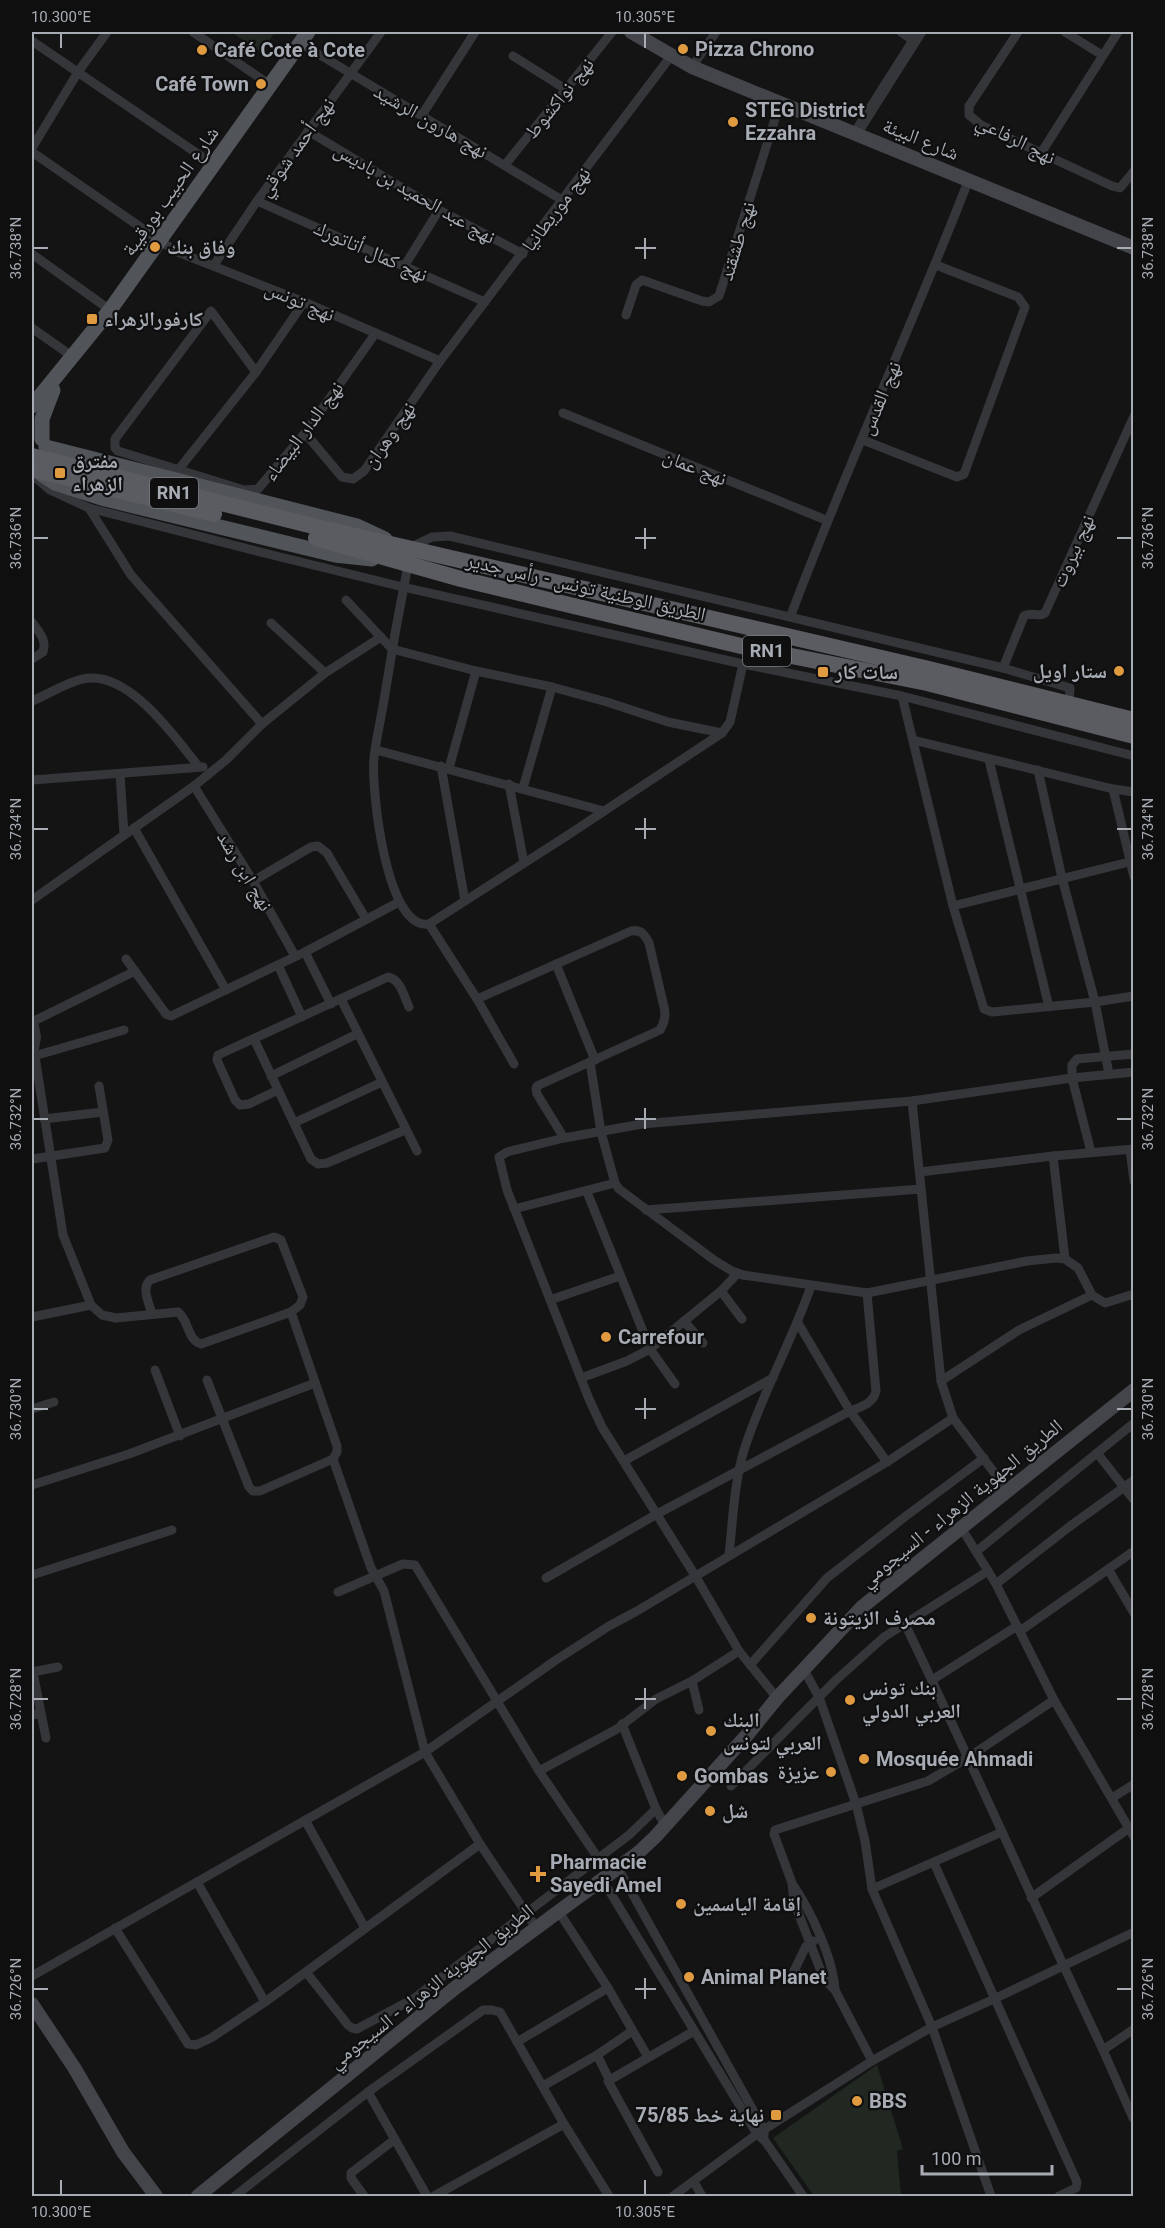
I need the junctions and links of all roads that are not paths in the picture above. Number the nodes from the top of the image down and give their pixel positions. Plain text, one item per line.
1 (106, 32) edge
2 (193, 32) edge
3 (381, 32) edge
4 (475, 32) edge
5 (612, 32) edge
6 (631, 32) edge
7 (716, 32) edge
8 (901, 32) edge
9 (1018, 32) edge
10 (1065, 32) edge
11 (1118, 32) edge
12 (917, 36) edge
13 (304, 37) edge
14 (32, 41) edge
15 (1102, 55) junction
16 (513, 56) dead end
17 (671, 56) junction
18 (692, 67) junction
19 (78, 72) junction
20 (349, 74) junction
21 (270, 85) junction
22 (567, 90) junction
23 (780, 103) junction
24 (422, 115) junction
25 (308, 131) junction
26 (856, 133) junction
27 (32, 150) edge
28 (1041, 153) junction
29 (214, 165) junction
30 (505, 165) junction
31 (1134, 171) edge
32 (969, 179) junction
33 (562, 200) junction
34 (257, 201) junction
35 (439, 210) junction
36 (162, 240) junction
37 (1134, 248) edge
38 (32, 254) edge
39 (523, 255) junction
40 (214, 265) junction
41 (405, 265) junction
42 (936, 265) junction
43 (304, 302) junction
44 (485, 302) junction
45 (110, 310) junction
46 (626, 315) dead end
47 (32, 328) edge
48 (375, 334) junction
49 (74, 357) junction
50 (440, 361) junction
51 (62, 371) junction
52 (256, 372) junction
53 (32, 404) edge
54 (563, 413) dead end
55 (1134, 416) edge
56 (305, 433) junction
57 (863, 440) junction
58 (38, 443) edge
59 (179, 469) junction
60 (34, 474) edge
61 (89, 508) junction
62 (826, 520) junction
63 (317, 533) junction
64 (404, 556) junction
65 (403, 587) junction
66 (346, 600) dead end
67 (791, 615) junction
68 (32, 622) edge
69 (271, 623) dead end
70 (381, 637) junction
71 (392, 649) junction
72 (32, 659) edge
73 (743, 664) junction
74 (1003, 668) junction
75 (476, 671) junction
76 (325, 673) junction
77 (552, 687) junction
78 (902, 696) junction
79 (32, 701) edge
80 (1070, 705) junction
81 (1134, 720) edge
82 (262, 724) junction
83 (722, 733) junction
84 (1134, 736) edge
85 (913, 740) junction
86 (376, 750) junction
87 (1134, 756) edge
88 (989, 759) junction
89 (218, 766) junction
90 (199, 767) junction
91 (445, 767) junction
92 (1038, 770) junction
93 (120, 774) junction
94 (32, 780) edge
95 (508, 784) junction
96 (194, 786) junction
97 (523, 788) junction
98 (1113, 789) junction
99 (1134, 792) edge
100 (604, 811) junction
101 (134, 828) junction
102 (124, 834) junction
103 (1130, 862) junction
104 (524, 864) junction
105 (1134, 877) edge
106 (1062, 878) junction
107 (253, 881) junction
108 (1020, 890) junction
109 (32, 900) edge
110 (465, 901) junction
111 (399, 902) junction
112 (953, 906) junction
113 (366, 919) junction
114 (429, 924) junction
115 (305, 952) junction
116 (295, 956) junction
117 (126, 959) dead end
118 (556, 964) junction
119 (278, 965) junction
120 (135, 971) junction
121 (226, 990) junction
122 (1134, 996) edge
123 (340, 999) junction
124 (477, 999) junction
125 (1095, 1002) junction
126 (330, 1004) junction
127 (409, 1006) dead end
128 (1049, 1007) junction
129 (302, 1017) junction
130 (32, 1022) edge
131 (124, 1030) dead end
132 (357, 1034) junction
133 (254, 1039) junction
134 (33, 1054) edge
135 (1134, 1054) edge
136 (1106, 1055) junction
137 (592, 1061) junction
138 (514, 1064) dead end
139 (1134, 1072) edge
140 (1109, 1074) junction
141 (271, 1076) junction
142 (1072, 1078) junction
143 (382, 1082) junction
144 (99, 1086) dead end
145 (278, 1090) junction
146 (912, 1101) junction
147 (103, 1112) junction
148 (44, 1119) junction
149 (294, 1123) junction
150 (405, 1130) junction
151 (601, 1132) junction
152 (564, 1138) junction
153 (1132, 1149) edge
154 (417, 1151) dead end
155 (1091, 1152) junction
156 (1053, 1156) junction
157 (50, 1157) junction
158 (32, 1159) edge
159 (920, 1172) junction
160 (1134, 1181) edge
161 (615, 1183) junction
162 (921, 1189) junction
163 (587, 1192) junction
164 (514, 1209) junction
165 (646, 1210) junction
166 (1065, 1259) junction
167 (737, 1274) junction
168 (620, 1276) junction
169 (930, 1282) junction
170 (811, 1286) junction
171 (721, 1291) junction
172 (867, 1293) junction
173 (1134, 1294) edge
174 (1092, 1295) junction
175 (550, 1300) junction
176 (91, 1305) junction
177 (291, 1311) junction
178 (152, 1314) junction
179 (32, 1317) edge
180 (742, 1319) dead end
181 (684, 1321) junction
182 (798, 1323) junction
183 (703, 1343) dead end
184 (650, 1348) junction
185 (155, 1370) dead end
186 (581, 1378) junction
187 (773, 1378) junction
188 (207, 1380) dead end
189 (941, 1381) junction
190 (315, 1383) junction
191 (675, 1384) dead end
192 (1134, 1390) edge
193 (54, 1402) dead end
194 (32, 1409) edge
195 (850, 1411) junction
196 (221, 1418) junction
197 (953, 1418) junction
198 (1134, 1423) edge
199 (180, 1436) junction
200 (1097, 1453) junction
201 (984, 1458) junction
202 (333, 1459) junction
203 (624, 1461) junction
204 (887, 1462) junction
205 (740, 1469) junction
206 (1134, 1480) edge
207 (32, 1485) edge
208 (1124, 1487) junction
209 (1008, 1491) junction
210 (1134, 1500) edge
211 (657, 1514) junction
212 (962, 1529) junction
213 (172, 1530) dead end
214 (977, 1551) junction
215 (1134, 1551) edge
216 (729, 1555) junction
217 (1108, 1569) junction
218 (988, 1570) junction
219 (32, 1575) edge
220 (376, 1577) junction
221 (696, 1577) junction
222 (546, 1578) dead end
223 (996, 1584) junction
224 (338, 1592) dead end
225 (1134, 1613) edge
226 (905, 1624) junction
227 (1019, 1628) junction
228 (739, 1652) junction
229 (750, 1665) junction
230 (58, 1667) dead end
231 (804, 1670) junction
232 (32, 1672) edge
233 (932, 1680) junction
234 (692, 1681) junction
235 (819, 1697) junction
236 (777, 1698) junction
237 (1054, 1700) junction
238 (498, 1702) junction
239 (699, 1710) dead end
240 (36, 1714) edge
241 (622, 1724) junction
242 (46, 1738) dead end
243 (425, 1752) junction
244 (969, 1757) junction
245 (539, 1772) junction
246 (1134, 1784) edge
247 (731, 1786) dead end
248 (1112, 1798) junction
249 (856, 1804) junction
250 (656, 1809) junction
251 (305, 1820) junction
252 (665, 1825) junction
253 (1002, 1832) junction
254 (1131, 1833) edge
255 (480, 1844) junction
256 (598, 1858) junction
257 (934, 1863) junction
258 (618, 1868) junction
259 (602, 1879) junction
260 (197, 1882) junction
261 (792, 1883) junction
262 (872, 1889) junction
263 (1031, 1898) junction
264 (559, 1912) junction
265 (526, 1914) junction
266 (115, 1928) junction
267 (365, 1928) junction
268 (537, 1929) junction
269 (1134, 1932) edge
270 (819, 1938) junction
271 (810, 1943) junction
272 (1063, 1966) junction
273 (306, 1972) junction
274 (32, 1976) edge
275 (824, 1979) junction
276 (608, 1988) junction
277 (835, 1990) junction
278 (994, 1999) junction
279 (265, 2002) junction
280 (32, 2004) edge
281 (932, 2027) junction
282 (1134, 2029) edge
283 (632, 2031) junction
284 (694, 2031) junction
285 (517, 2042) junction
286 (1103, 2050) junction
287 (597, 2055) junction
288 (648, 2057) junction
289 (872, 2061) junction
290 (609, 2079) junction
291 (543, 2086) junction
292 (368, 2092) junction
293 (1133, 2118) edge
294 (564, 2124) junction
295 (762, 2135) junction
296 (394, 2140) junction
297 (658, 2172) dead end
298 (694, 2182) junction
299 (156, 2196) edge
300 (198, 2196) edge
301 (235, 2196) edge
302 (364, 2196) edge
303 (427, 2196) edge
304 (434, 2196) edge
305 (609, 2196) edge
306 (673, 2196) edge
307 (702, 2196) edge
308 (803, 2196) edge
309 (991, 2196) edge
310 (1059, 2196) edge

1 - 19 street
2 - 21 street
3 - 20 street, نهج أحمد شوقي
4 - 24 street
5 - 22 street, نهج نواكشوط
6 - 17 main road, شارع البيئة
7 - 18 street
8 - 12 street
9 - 28 street, نهج الرفاعي
10 - 15 street
11 - 15 street
12 - 26 street
13 - 20 street, نهج هارون الرشيد
13 - 21 main road, شارع الحبيب بورقيبة
14 - 19 street
15 - 28 street
16 - 22 street
17 - 18 main road, شارع البيئة
17 - 33 street, نهج موريطانيا
18 - 23 main road, شارع البيئة
19 - 27 street
19 - 29 street
20 - 24 street, نهج هارون الرشيد
20 - 25 street, نهج أحمد شوقي
21 - 29 main road, شارع الحبيب بورقيبة
22 - 30 street, نهج نواكشوط
23 - 26 main road, شارع البيئة
23 - 46 street, نهج طشقند
24 - 30 street, نهج هارون الرشيد
25 - 34 street, نهج أحمد شوقي
25 - 35 street, نهج عبد الحميد بن باديس
26 - 32 main road, شارع البيئة
27 - 36 street, نهج تونس
28 - 31 street, نهج الرفاعي
29 - 36 main road, شارع الحبيب بورقيبة
30 - 33 street, نهج هارون الرشيد
32 - 37 main road, شارع البيئة
32 - 42 street, نهج القدس
33 - 39 street, نهج موريطانيا
34 - 40 street, نهج أحمد شوقي
34 - 41 street, نهج كمال أتاتورك
35 - 39 street, نهج عبد الحميد بن باديس
35 - 41 street
36 - 40 street, نهج تونس
36 - 45 main road, شارع الحبيب بورقيبة
38 - 45 street
39 - 44 street, نهج موريطانيا
40 - 43 street, نهج تونس
41 - 44 street, نهج كمال أتاتورك
42 - 57 street, نهج القدس
42 - 57 street
43 - 48 street, نهج تونس
43 - 52 street
44 - 50 street, نهج موريطانيا
45 - 49 main road, شارع الحبيب بورقيبة
47 - 49 street
48 - 50 street, نهج تونس
48 - 56 street, نهج الدار البيضاء
49 - 51 main road, شارع الحبيب بورقيبة
50 - 56 street, نهج وهران
51 - 53 main road, شارع الحبيب بورقيبة
51 - 58 main road
52 - 59 street
52 - 59 street, نهج الدار البيضاء
54 - 62 street, نهج عمان
55 - 74 street, نهج بيروت
56 - 59 street, نهج الدار البيضاء
57 - 62 street, نهج القدس
58 - 60 main road
58 - 63 highway, الطريق الوطنية تونس - رأس جدير / RN1, bridge
58 - 64 main road
60 - 61 street
60 - 63 highway, الطريق الوطنية تونس - رأس جدير / RN1, bridge
60 - 64 main road
61 - 65 street
61 - 82 street
62 - 67 street, نهج القدس
63 - 64 highway, الطريق الوطنية تونس - رأس جدير / RN1
64 - 65 street
64 - 67 street
64 - 80 highway, الطريق الوطنية تونس - رأس جدير / RN1
64 - 84 highway, الطريق الوطنية تونس - رأس جدير / RN1
65 - 71 street
65 - 73 street
66 - 70 street
67 - 74 street
68 - 72 street
69 - 76 street
70 - 71 street
70 - 76 street
71 - 75 street
71 - 86 street
73 - 78 street
73 - 83 street
74 - 80 street
75 - 77 street
75 - 91 street
76 - 82 street
77 - 83 street
77 - 97 street
78 - 85 street
78 - 87 street
79 - 90 street
80 - 81 highway, الطريق الوطنية تونس - رأس جدير / RN1
82 - 89 street
83 - 100 street
85 - 88 street
85 - 112 street
86 - 91 street
86 - 111 street
88 - 92 street
88 - 108 street
89 - 90 street
89 - 96 street
90 - 93 street
91 - 95 street
91 - 110 street
92 - 98 street
92 - 106 street
93 - 94 street
93 - 102 street
95 - 97 street
95 - 104 street
96 - 101 street
96 - 107 street, نهج ابن رشد
97 - 100 street
98 - 99 street
98 - 103 street
100 - 104 street
101 - 102 street
101 - 121 street
102 - 109 street
103 - 105 street
103 - 106 street
104 - 110 street
106 - 108 street
106 - 125 street
107 - 113 street
107 - 116 street, نهج ابن رشد
108 - 112 street
108 - 128 street
110 - 114 street
111 - 113 street
111 - 114 street
112 - 128 street
113 - 115 street
114 - 124 street
115 - 116 street
115 - 126 street
116 - 119 street
117 - 120 street
118 - 124 street
118 - 137 street
118 - 137 street
119 - 121 street
119 - 129 street
120 - 121 street
120 - 130 street
122 - 125 street
123 - 126 street
123 - 127 street
123 - 132 street
124 - 138 street
125 - 128 street
125 - 136 street
126 - 129 street
129 - 133 street
130 - 134 street
131 - 134 street
132 - 141 street
132 - 143 street
133 - 141 street
133 - 145 street
134 - 148 street
135 - 136 street
136 - 140 street
136 - 142 street
137 - 151 street
137 - 152 street
139 - 140 street
140 - 142 street
141 - 145 street
142 - 146 street
142 - 155 street
143 - 149 street
143 - 150 street
144 - 147 street
145 - 149 street
146 - 151 street
146 - 159 street
147 - 148 street
147 - 157 street
148 - 157 street
149 - 150 street
150 - 154 street
151 - 152 street
151 - 161 street
152 - 164 street
153 - 155 street
153 - 160 street
155 - 156 street
156 - 159 street
156 - 166 street
157 - 158 street
157 - 176 street
159 - 162 street
161 - 163 street
161 - 165 street
162 - 165 street
162 - 169 street
163 - 164 street
163 - 168 street
164 - 175 street
165 - 167 street
166 - 169 street
166 - 174 street
167 - 170 street
167 - 171 street
168 - 175 street
168 - 184 street
169 - 172 street
169 - 189 street
170 - 172 street
170 - 182 street
171 - 180 street
171 - 181 street
172 - 195 street
173 - 174 street
174 - 189 street
175 - 186 street
176 - 178 street
176 - 179 street
177 - 178 street
177 - 178 street
177 - 190 street
181 - 183 street
181 - 184 street
182 - 187 street
182 - 195 street
184 - 186 street
184 - 191 street
185 - 199 street
186 - 203 street
187 - 203 street
187 - 205 street
188 - 196 street
189 - 197 street
190 - 196 street
190 - 202 street
192 - 209 main road, الطريق الجهوية الزهراء - السيجومي
193 - 194 street
195 - 204 street
195 - 205 street
196 - 199 street
196 - 202 street
197 - 201 street
197 - 204 street
198 - 200 street
199 - 207 street
200 - 208 street
200 - 214 street
201 - 209 street
201 - 229 street
202 - 220 street
203 - 211 street
204 - 216 street
205 - 211 street
205 - 216 street
206 - 208 street
208 - 210 street
208 - 223 street
209 - 212 main road, الطريق الجهوية الزهراء - السيجومي
211 - 221 street
211 - 222 street
212 - 214 street
212 - 231 main road, الطريق الجهوية الزهراء - السيجومي
213 - 219 street
214 - 218 street
215 - 217 street
216 - 221 street
217 - 225 street
217 - 227 street
218 - 223 street
218 - 226 street
220 - 224 street
220 - 238 street
220 - 243 street
221 - 228 street
221 - 238 street
223 - 227 street
226 - 233 street
226 - 235 street
227 - 233 street
227 - 237 street
228 - 229 street
228 - 234 street
229 - 236 street
230 - 232 street
231 - 235 street
231 - 236 main road, الطريق الجهوية الزهراء - السيجومي
232 - 240 street
233 - 244 street
234 - 239 street
234 - 241 street
235 - 247 street
235 - 249 street
236 - 252 main road, الطريق الجهوية الزهراء - السيجومي
237 - 244 street
237 - 248 street
238 - 243 street
238 - 245 street
240 - 242 street
241 - 245 street
241 - 250 street
243 - 251 street
243 - 255 street
244 - 249 street
244 - 253 street
245 - 256 street
246 - 248 street
248 - 254 street
249 - 261 street
249 - 262 street
250 - 252 street
250 - 256 street
251 - 260 street
251 - 267 street
252 - 258 main road, الطريق الجهوية الزهراء - السيجومي
253 - 257 street
253 - 263 street
254 - 263 street
255 - 265 street
255 - 267 street
256 - 265 street
257 - 262 street
257 - 278 street
258 - 259 main road, الطريق الجهوية الزهراء - السيجومي
258 - 295 street
259 - 264 main road, الطريق الجهوية الزهراء - السيجومي
259 - 284 street
260 - 266 street
260 - 279 street
261 - 270 street
261 - 271 street
262 - 281 street
263 - 272 street
264 - 268 main road, الطريق الجهوية الزهراء - السيجومي
264 - 276 street
265 - 268 street
265 - 273 street
266 - 274 street
266 - 279 street
267 - 273 street
268 - 300 main road, الطريق الجهوية الزهراء - السيجومي
269 - 272 street
270 - 271 street
270 - 277 street
271 - 275 street
271 - 275 street
272 - 278 street
272 - 286 street
273 - 279 street
275 - 277 street
276 - 283 street
276 - 285 street
277 - 289 street
278 - 281 street
278 - 310 street
280 - 299 main road
281 - 289 street
281 - 309 street
282 - 286 street
283 - 287 street
283 - 288 street
284 - 288 street
284 - 295 street
285 - 291 street
285 - 292 street
286 - 293 street
287 - 290 street
287 - 291 street
288 - 290 street
289 - 295 street
290 - 297 street
291 - 294 street
292 - 296 street
292 - 301 street
294 - 304 street
294 - 305 street
295 - 298 street
295 - 308 street
296 - 302 street
296 - 303 street
298 - 306 street
298 - 307 street

